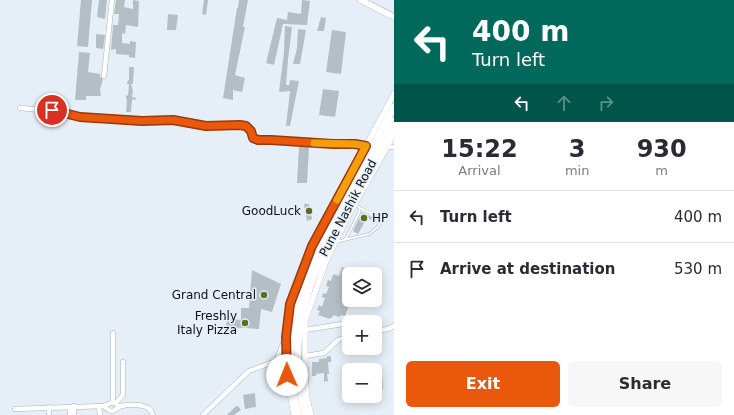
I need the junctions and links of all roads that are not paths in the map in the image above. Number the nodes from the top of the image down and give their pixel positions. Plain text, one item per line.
1 (112, 0) edge
2 (361, 0) edge
3 (394, 17) edge
4 (104, 76) dead end
5 (394, 94) edge
6 (394, 107) edge
7 (20, 108) dead end
8 (394, 121) edge
9 (394, 132) edge
10 (366, 146) junction
11 (388, 147) junction
12 (394, 147) edge
13 (355, 204) junction
14 (360, 208) junction
15 (344, 240) junction
16 (335, 242) junction
17 (342, 324) dead end
18 (394, 326) edge
19 (305, 330) junction
20 (382, 330) edge
21 (113, 333) dead end
22 (286, 337) junction
23 (342, 339) edge
24 (305, 356) junction
25 (123, 362) dead end
26 (116, 404) junction
27 (72, 406) junction
28 (101, 406) junction
29 (49, 407) junction
30 (36, 408) junction
31 (15, 409) dead end
32 (109, 413) edge
33 (36, 415) edge
34 (49, 415) edge
35 (70, 415) edge
36 (74, 415) edge
37 (100, 415) edge
38 (153, 415) edge
39 (203, 415) edge
40 (294, 415) edge
41 (298, 415) edge
42 (305, 415) edge
43 (311, 415) edge

1 - 4 street
2 - 3 main road
5 - 10 street
6 - 41 highway, Pune Nashik Road
7 - 10 street
8 - 42 highway, Pune Nashik Road
9 - 11 street
10 - 22 street
11 - 12 street
11 - 13 street
13 - 14 lane
13 - 16 street
14 - 15 lane
14 - 15 lane
15 - 16 lane
16 - 19 street
17 - 19 street
18 - 20 street
19 - 24 street
21 - 26 street
22 - 39 street
22 - 40 street
23 - 24 street
24 - 43 street
25 - 26 street
26 - 28 street
26 - 32 street
26 - 38 street
27 - 28 street
27 - 29 street
27 - 35 street
27 - 36 street
28 - 32 street
28 - 37 street
29 - 30 street
29 - 34 street
30 - 31 street
30 - 33 street

